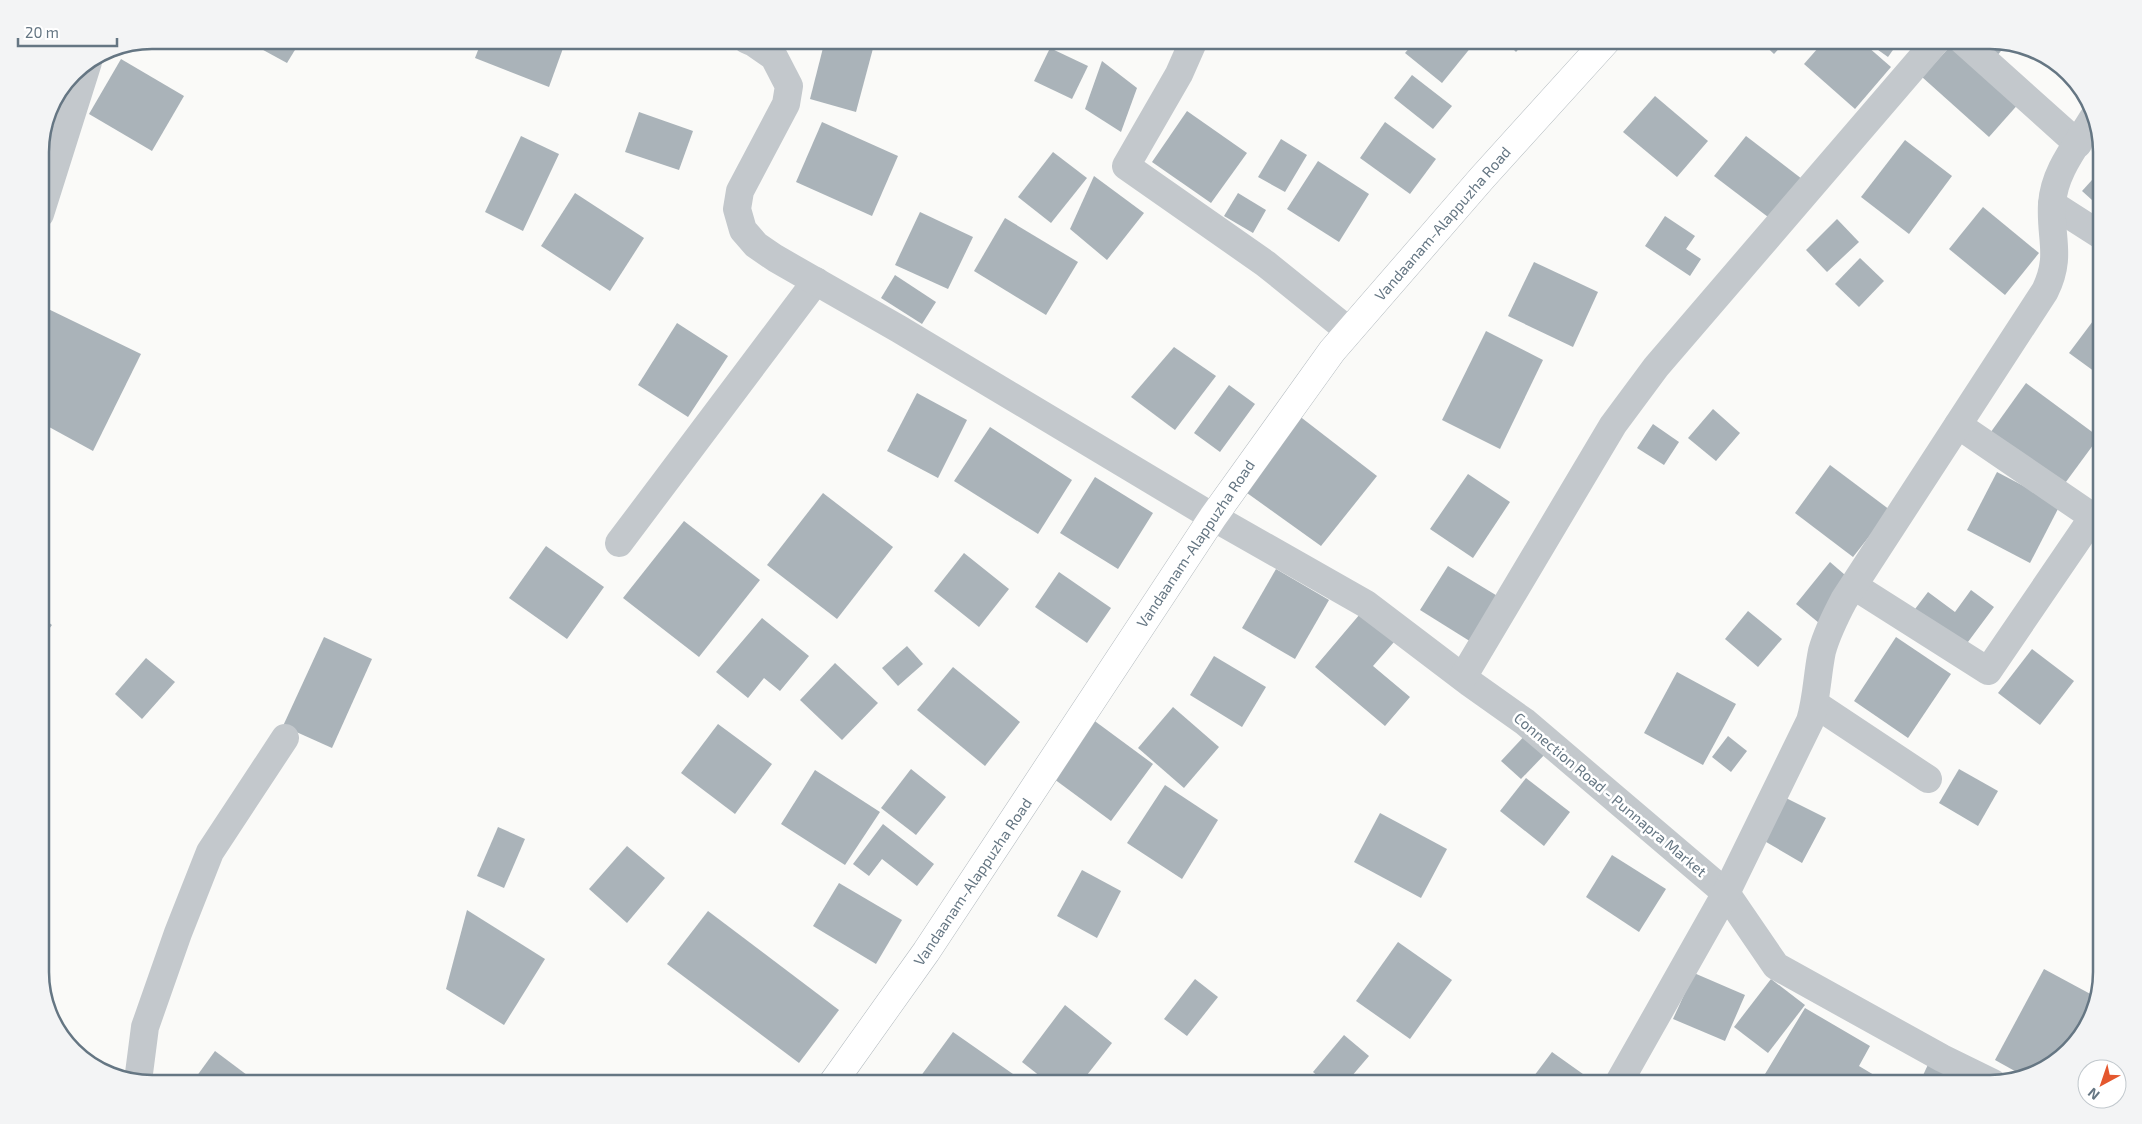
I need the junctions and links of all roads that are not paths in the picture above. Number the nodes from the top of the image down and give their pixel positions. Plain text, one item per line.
1 (763, 49) edge
2 (1190, 49) edge
3 (1600, 49) edge
4 (1929, 49) edge
5 (1972, 49) edge
6 (84, 74) edge
7 (2089, 124) edge
8 (2078, 144) junction
9 (49, 186) edge
10 (2052, 204) junction
11 (2093, 230) edge
12 (816, 281) junction
13 (1349, 331) junction
14 (1958, 425) junction
15 (1213, 517) junction
16 (619, 543) dead end
17 (1854, 586) junction
18 (1463, 677) junction
19 (1815, 704) junction
20 (285, 738) dead end
21 (1928, 778) dead end
22 (1726, 893) junction
23 (139, 1074) edge
24 (838, 1075) edge
25 (1623, 1075) edge
26 (1975, 1075) edge

1 - 12 street, Connection Road - Punnapra Market
2 - 13 street
3 - 13 main road, Vandaanam-Alappuzha Road
4 - 18 street
5 - 8 street
6 - 9 street
7 - 8 street
8 - 10 street
10 - 11 street
10 - 14 street
12 - 15 street, Connection Road - Punnapra Market
12 - 16 street
13 - 15 main road, Vandaanam-Alappuzha Road
14 - 17 street
14 - 17 street
15 - 18 street, Connection Road - Punnapra Market
15 - 24 main road, Vandaanam-Alappuzha Road
17 - 19 street
18 - 22 street, Connection Road - Punnapra Market
19 - 21 street
19 - 22 street
20 - 23 street
22 - 25 street
22 - 26 street, Connection Road - Punnapra Market

